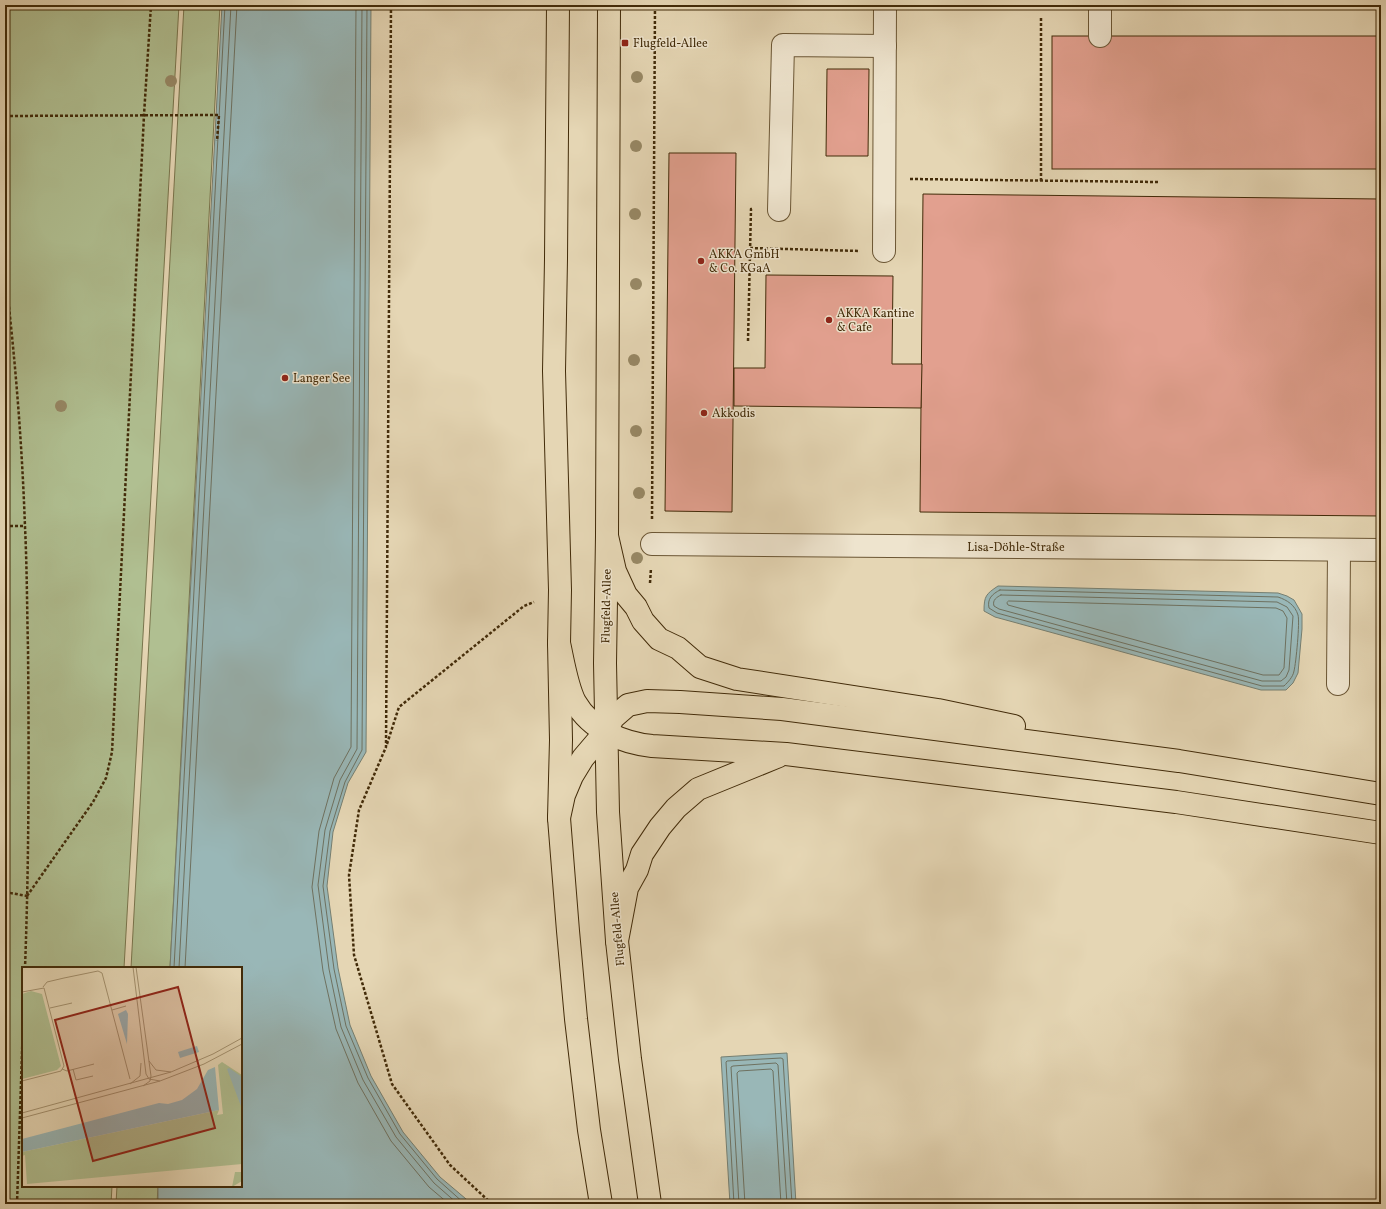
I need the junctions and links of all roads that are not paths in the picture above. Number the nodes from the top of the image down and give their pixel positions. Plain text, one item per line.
1 (558, 5) edge
2 (609, 5) edge
3 (885, 5) edge
4 (1100, 5) edge
5 (1100, 36) dead end
6 (885, 46) junction
7 (779, 210) road end
8 (884, 251) road end
9 (607, 536) junction
10 (652, 544) road end
11 (1339, 550) junction
12 (1381, 550) edge
13 (559, 643) junction
14 (1338, 684) dead end
15 (606, 732) junction
16 (786, 754) junction
17 (1179, 761) junction
18 (1381, 794) edge
19 (559, 818) junction
20 (1381, 833) edge
21 (617, 941) junction
22 (601, 1204) edge
23 (650, 1204) edge

1 - 13 main road
2 - 9 main road, Flugfeld-Allee
3 - 6 lane
4 - 5 lane
6 - 7 lane
6 - 8 lane
9 - 15 main road, Flugfeld-Allee
9 - 17 main road
10 - 11 lane, Lisa-Döhle-Straße
11 - 12 lane, Lisa-Döhle-Straße
11 - 14 lane
13 - 15 main road
13 - 19 main road
15 - 16 main road
15 - 17 main road
15 - 19 main road
15 - 21 main road, Flugfeld-Allee
16 - 20 main road
16 - 21 main road
17 - 18 main road
19 - 22 main road
21 - 23 main road, Flugfeld-Allee

